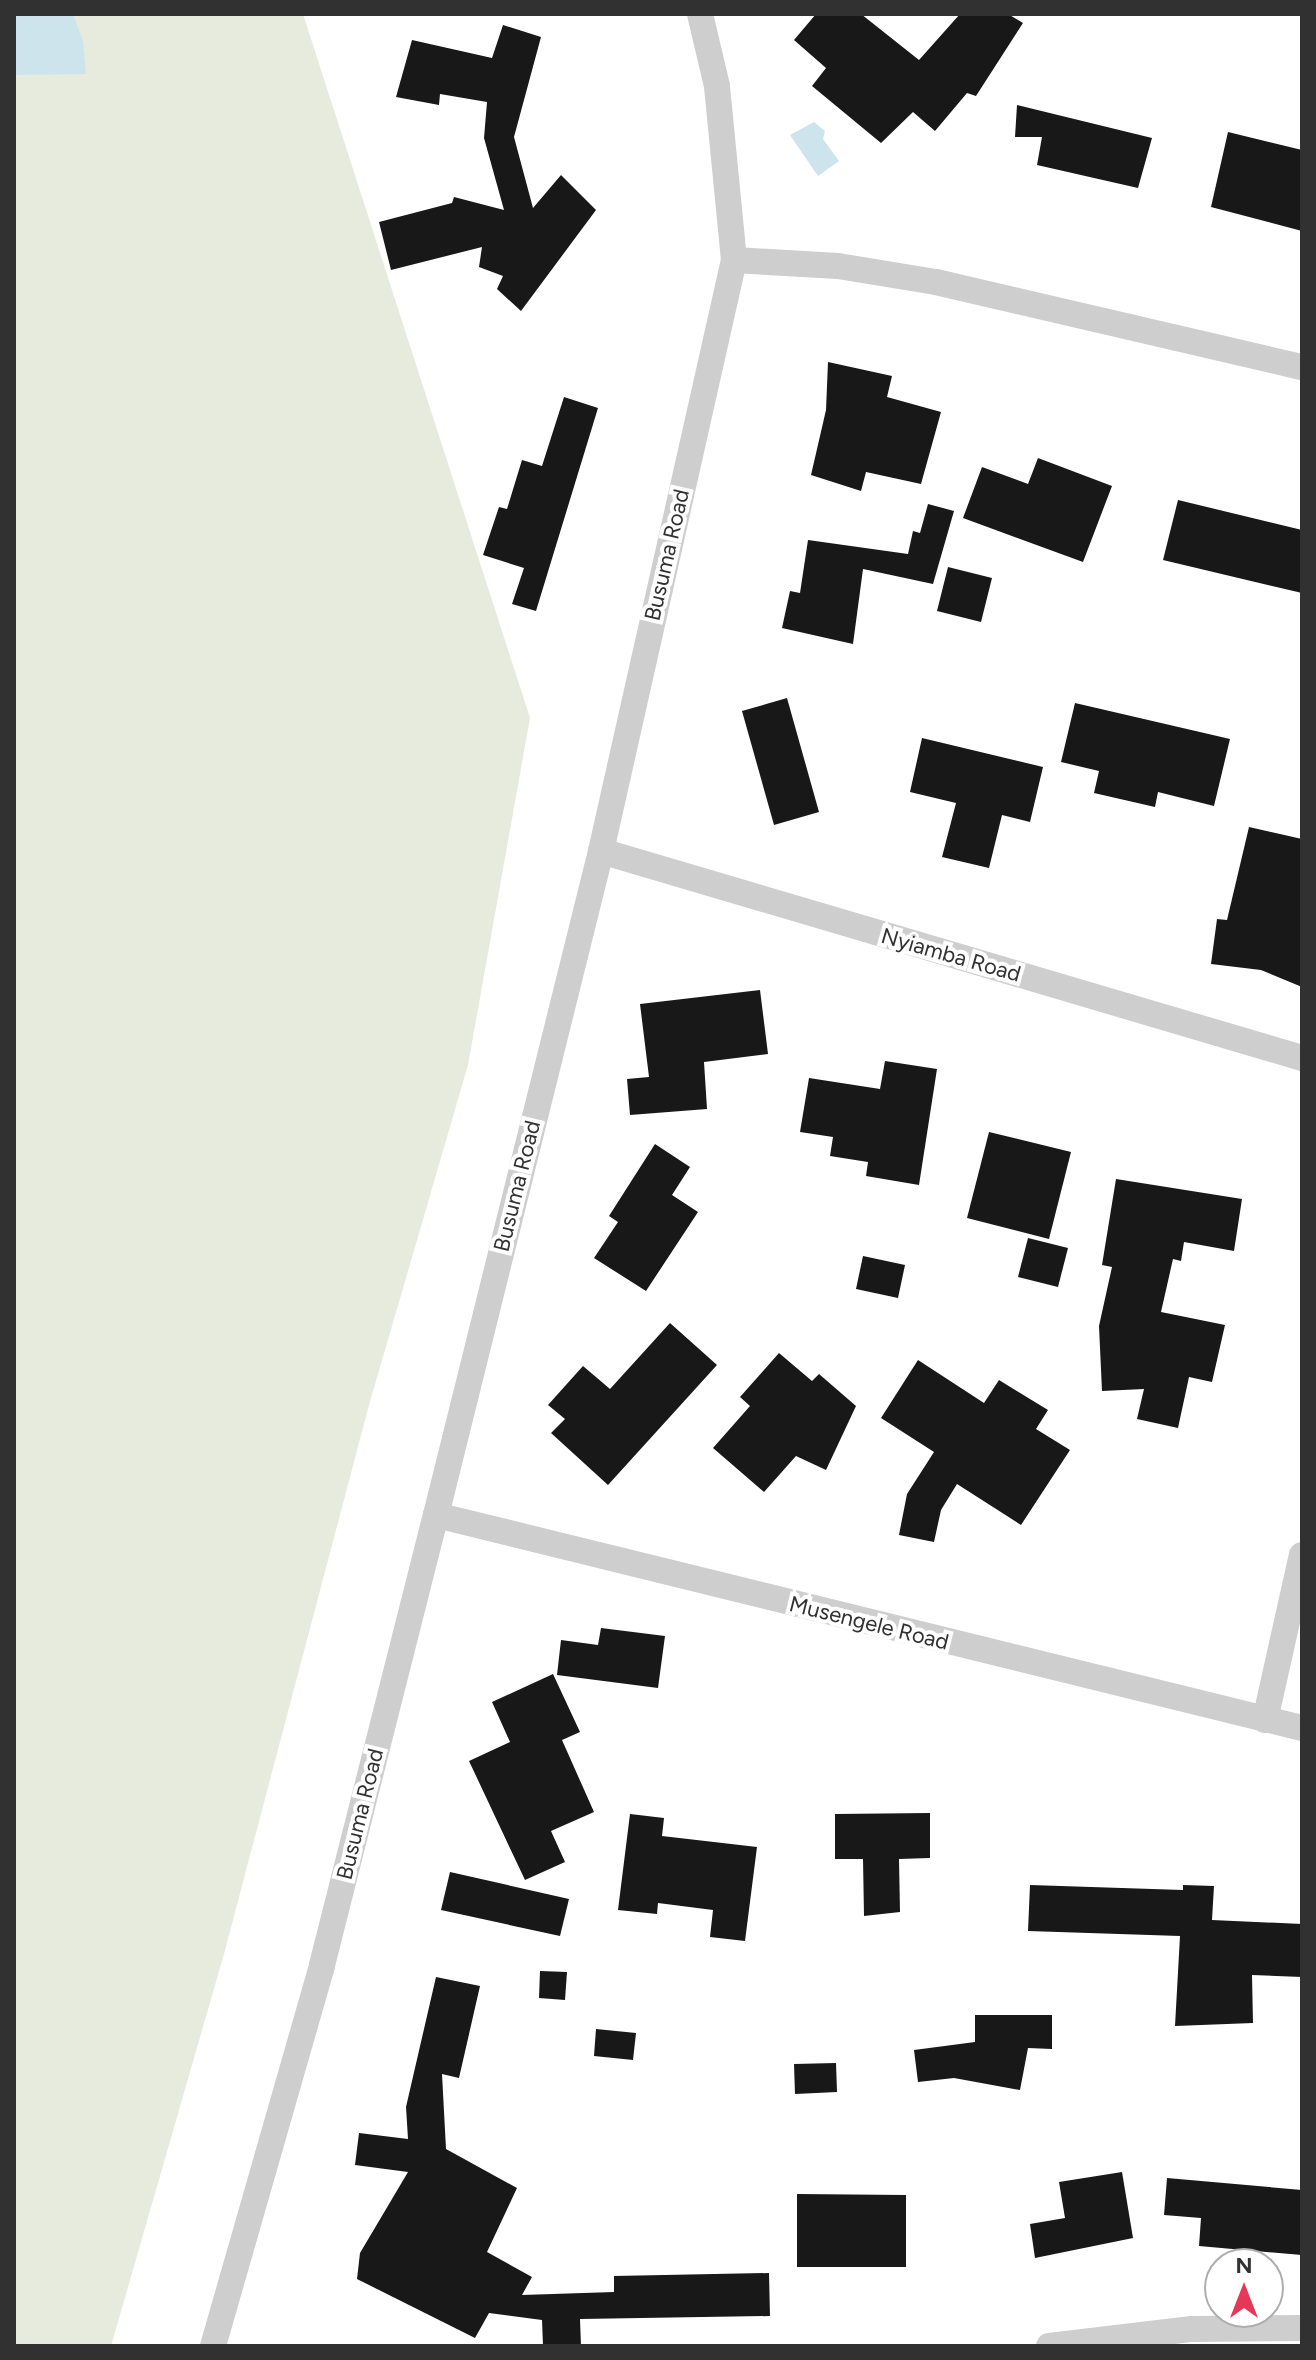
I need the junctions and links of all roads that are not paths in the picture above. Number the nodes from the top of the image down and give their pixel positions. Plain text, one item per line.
1 (700, 14) edge
2 (734, 260) junction
3 (1302, 367) edge
4 (601, 851) junction
5 (1302, 1058) edge
6 (436, 1515) junction
7 (1302, 1555) edge
8 (1265, 1720) junction
9 (1302, 1728) edge
10 (1302, 2328) edge
11 (213, 2346) edge
12 (1049, 2346) edge

1 - 2 street, Busuma Road
2 - 3 street
2 - 4 street, Busuma Road
4 - 5 street, Nyiamba Road
4 - 6 street, Busuma Road
6 - 8 street, Musengele Road
6 - 11 street, Busuma Road
7 - 8 street
8 - 9 street, Musengele Road
10 - 12 street

